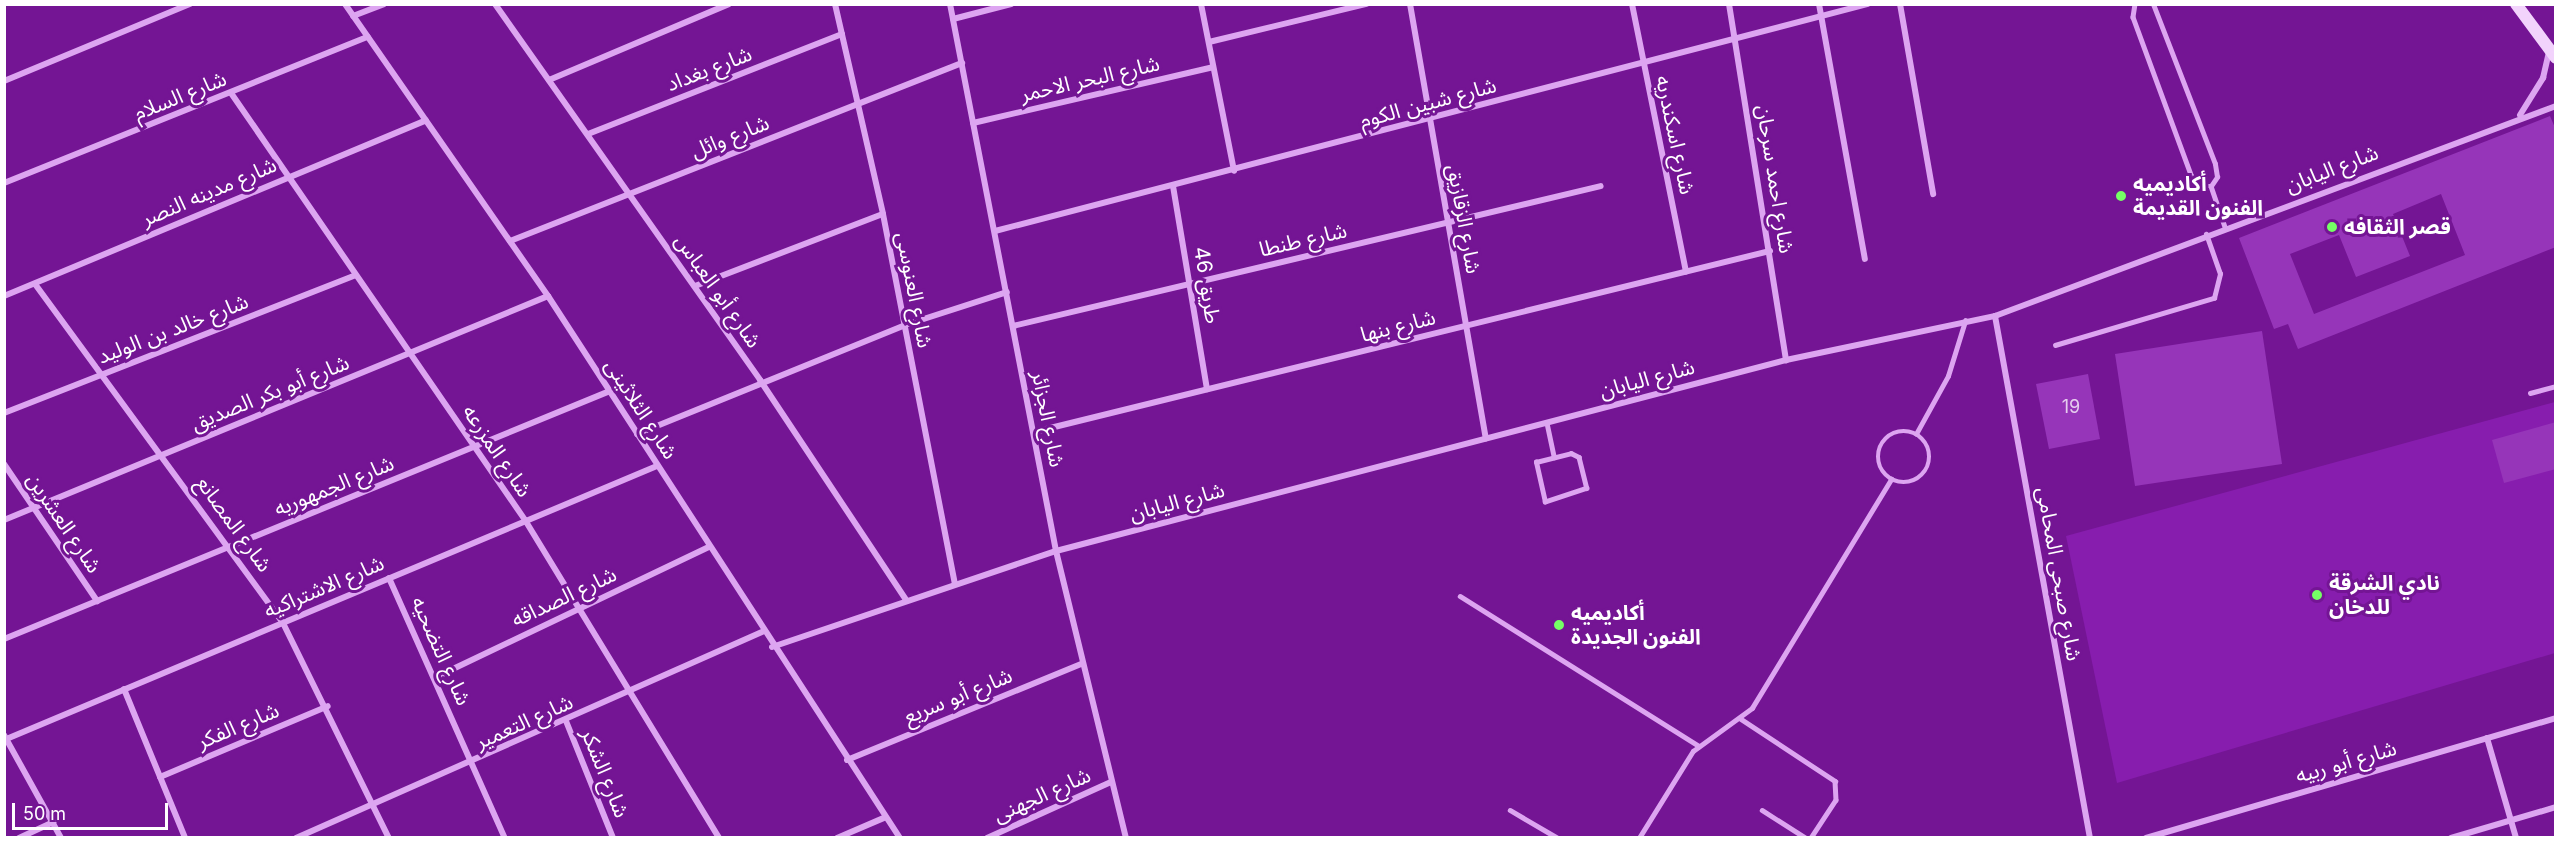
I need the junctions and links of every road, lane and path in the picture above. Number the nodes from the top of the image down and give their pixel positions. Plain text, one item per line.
1 (190, 4) edge
2 (345, 4) edge
3 (384, 4) edge
4 (495, 4) edge
5 (729, 4) edge
6 (835, 4) edge
7 (950, 4) edge
8 (1011, 4) edge
9 (1201, 4) edge
10 (1366, 4) edge
11 (1410, 4) edge
12 (1632, 4) edge
13 (1729, 4) edge
14 (1819, 4) edge
15 (1868, 4) edge
16 (1900, 4) edge
17 (2135, 4) edge
18 (2153, 4) edge
19 (2516, 4) edge
20 (1820, 15) junction
21 (353, 16) junction
22 (953, 19) junction
23 (842, 34) junction
24 (1735, 35) junction
25 (368, 37) junction
26 (1209, 42) junction
27 (2552, 53) edge
28 (1643, 62) junction
29 (962, 63) junction
30 (1213, 67) junction
31 (549, 80) junction
32 (4, 81) edge
33 (231, 93) junction
34 (858, 104) junction
35 (2556, 106) edge
36 (2519, 115) junction
37 (426, 120) junction
38 (1429, 121) junction
39 (974, 123) junction
40 (588, 134) junction
41 (1233, 171) junction
42 (286, 177) junction
43 (4, 183) edge
44 (1173, 186) junction
45 (1601, 186) dead end
46 (2211, 186) junction
47 (630, 194) junction
48 (1933, 194) dead end
49 (883, 214) junction
50 (1448, 222) junction
51 (2225, 227) junction
52 (995, 231) junction
53 (2206, 234) junction
54 (510, 242) junction
55 (1770, 251) junction
56 (1865, 259) dead end
57 (1686, 272) junction
58 (354, 276) junction
59 (34, 284) junction
60 (1190, 284) junction
61 (694, 286) junction
62 (1006, 292) junction
63 (4, 296) edge
64 (548, 296) junction
65 (1995, 316) junction
66 (1965, 321) junction
67 (904, 325) junction
68 (1013, 326) junction
69 (1466, 326) junction
70 (2055, 345) dead end
71 (410, 353) junction
72 (1786, 360) junction
73 (102, 375) junction
74 (760, 380) junction
75 (2556, 386) edge
76 (1207, 389) junction
77 (610, 391) junction
78 (2530, 393) dead end
79 (4, 413) edge
80 (1546, 423) junction
81 (1034, 432) junction
82 (637, 434) junction
83 (1916, 434) junction
84 (1486, 438) junction
85 (475, 446) junction
86 (163, 455) junction
87 (1554, 457) junction
88 (4, 464) edge
89 (657, 466) junction
90 (1891, 479) junction
91 (34, 508) junction
92 (4, 520) edge
93 (525, 520) junction
94 (232, 546) junction
95 (709, 548) junction
96 (1056, 551) junction
97 (389, 578) junction
98 (955, 584) junction
99 (1460, 596) dead end
100 (96, 601) junction
101 (907, 601) junction
102 (581, 608) junction
103 (283, 623) junction
104 (762, 632) junction
105 (4, 639) edge
106 (772, 647) junction
107 (1081, 664) junction
108 (434, 678) junction
109 (124, 689) junction
110 (632, 694) junction
111 (328, 706) junction
112 (2556, 718) edge
113 (1741, 719) junction
114 (566, 721) junction
115 (5, 738) edge
116 (2487, 738) junction
117 (1699, 746) junction
118 (848, 759) junction
119 (472, 763) junction
120 (160, 777) junction
121 (1112, 782) junction
122 (375, 803) junction
123 (2556, 807) edge
124 (1510, 810) dead end
125 (1762, 810) dead end
126 (886, 817) junction
127 (2511, 820) junction
128 (53, 822) junction
129 (18, 837) edge
130 (61, 837) edge
131 (185, 837) edge
132 (296, 837) edge
133 (388, 837) edge
134 (505, 837) edge
135 (613, 837) edge
136 (719, 837) edge
137 (837, 837) edge
138 (900, 837) edge
139 (987, 837) edge
140 (1126, 837) edge
141 (1558, 837) edge
142 (1640, 837) edge
143 (1806, 837) edge
144 (1811, 837) edge
145 (2090, 837) edge
146 (2146, 837) edge
147 (2451, 837) edge
148 (2516, 837) edge

1 - 32 street
2 - 21 street, شارع الثلاثينى
3 - 21 street
4 - 31 street, شارع أبو العباس
5 - 31 street
6 - 23 street, شارع العنوسى
7 - 22 street, شارع الجزائر
8 - 22 street
9 - 26 street
10 - 26 street
11 - 38 street, شارع الزقازيق
12 - 28 street, شارع اسكندريه
13 - 24 street, شارع احمد سرحان
14 - 20 street
15 - 20 street, شارع شبين الكوم
16 - 48 street
17 - 46 lane
18 - 46 lane
19 - 27 main road
20 - 24 street, شارع شبين الكوم
20 - 56 street
21 - 25 street, شارع الثلاثينى
22 - 29 street, شارع الجزائر
23 - 34 street, شارع العنوسى
23 - 40 street, شارع بغداد
24 - 28 street, شارع شبين الكوم
24 - 55 street, شارع احمد سرحان
25 - 33 street, شارع السلام
25 - 37 street, شارع الثلاثينى
26 - 30 street
27 - 36 street
28 - 38 street, شارع شبين الكوم
28 - 57 street, شارع اسكندريه
29 - 34 street, شارع وائل
29 - 39 street, شارع الجزائر
30 - 39 street, شارع البحر الاحمر
30 - 41 street
31 - 40 street, شارع أبو العباس
33 - 42 street, شارع المزرعه
33 - 43 street, شارع السلام
34 - 47 street, شارع وائل
34 - 49 street, شارع العنوسى
35 - 36 street, شارع اليابان
36 - 51 street, شارع اليابان
37 - 42 street, شارع مدينه النصر
37 - 54 street, شارع الثلاثينى
38 - 41 street, شارع شبين الكوم
38 - 50 street, شارع الزقازيق
39 - 52 street, شارع الجزائر
40 - 47 street, شارع أبو العباس
41 - 44 street, شارع شبين الكوم
42 - 58 street, شارع المزرعه
42 - 59 street, شارع مدينه النصر
44 - 52 street, شارع شبين الكوم
44 - 60 street, طريق 46
45 - 50 street, شارع طنطا
46 - 51 lane
47 - 54 street, شارع وائل
47 - 61 street, شارع أبو العباس
49 - 61 street
49 - 67 street, شارع العنوسى
50 - 60 street, شارع طنطا
50 - 69 street, شارع الزقازيق
51 - 53 street, شارع اليابان
52 - 62 street, شارع الجزائر
53 - 65 street, شارع اليابان
53 - 70 lane
54 - 64 street, شارع الثلاثينى
55 - 57 street, شارع بنها
55 - 72 street, شارع احمد سرحان
57 - 69 street, شارع بنها
58 - 71 street, شارع المزرعه
58 - 73 street, شارع خالد بن الوليد
59 - 63 street, شارع مدينه النصر
59 - 73 street, شارع المصانع
60 - 68 street, شارع طنطا
60 - 76 street, طريق 46
61 - 74 street, شارع أبو العباس
62 - 67 street
62 - 68 street, شارع الجزائر
64 - 71 street, شارع أبو بكر الصديق
64 - 77 street, شارع الثلاثينى
65 - 66 street, شارع اليابان
65 - 145 street, شارع صبحى المحامى
66 - 72 street, شارع اليابان
66 - 83 lane
67 - 74 street
67 - 98 street, شارع العنوسى
68 - 81 street, شارع الجزائر
69 - 76 street, شارع بنها
69 - 84 street, شارع الزقازيق
71 - 85 street, شارع المزرعه
71 - 86 street, شارع أبو بكر الصديق
72 - 80 street, شارع اليابان
73 - 79 street, شارع خالد بن الوليد
73 - 86 street, شارع المصانع
74 - 82 street
74 - 101 street, شارع أبو العباس
75 - 78 lane
76 - 81 street, شارع بنها
77 - 82 street, شارع الثلاثينى
77 - 85 street, شارع الجمهوريه
80 - 84 street, شارع اليابان
80 - 87 lane
81 - 96 street, شارع الجزائر
82 - 89 street, شارع الثلاثينى
83 - 90 lane
83 - 90 lane
84 - 96 street, شارع اليابان
85 - 93 street, شارع المزرعه
85 - 94 street, شارع الجمهوريه
86 - 91 street, شارع أبو بكر الصديق
86 - 94 street, شارع المصانع
87 - 87 lane
88 - 91 street, شارع العشرين
89 - 93 street, شارع الاشتراكيه
89 - 95 street, شارع الثلاثينى
90 - 113 lane
91 - 92 street, شارع أبو بكر الصديق
91 - 100 street, شارع العشرين
93 - 97 street, شارع الاشتراكيه
93 - 102 street, شارع المزرعه
94 - 100 street, شارع الجمهوريه
94 - 103 street, شارع المصانع
95 - 102 street, شارع الصداقه
95 - 104 street, شارع الثلاثينى
96 - 98 street, شارع اليابان
96 - 107 street, شارع الجزائر
97 - 103 street, شارع الاشتراكيه
97 - 108 street, شارع التضحيه
98 - 101 street, شارع اليابان
99 - 117 lane
100 - 105 street, شارع الجمهوريه
101 - 106 street, شارع اليابان
102 - 108 street, شارع الصداقه
102 - 110 street, شارع المزرعه
103 - 109 street, شارع الاشتراكيه
103 - 111 street, شارع المصانع
104 - 106 street, شارع الثلاثينى
104 - 110 street, شارع التعمير
106 - 118 street, شارع الثلاثينى
107 - 118 street, شارع أبو سريع
107 - 121 street, شارع الجزائر
108 - 119 street, شارع التضحيه
109 - 115 street, شارع الاشتراكيه
109 - 120 street
110 - 114 street, شارع التعمير
110 - 136 street, شارع المزرعه
111 - 120 street, شارع الفكر
111 - 122 street, شارع المصانع
112 - 116 street, شارع أبو ربيه
113 - 117 lane
113 - 144 lane
114 - 119 street, شارع التعمير
114 - 135 street, شارع الشكر
115 - 128 street
116 - 127 street
116 - 146 street, شارع أبو ربيه
117 - 142 lane
118 - 126 street, شارع الثلاثينى
119 - 122 street, شارع التعمير
119 - 134 street, شارع التضحيه
120 - 131 street
121 - 139 street, شارع الجهنى
121 - 140 street, شارع الجزائر
122 - 132 street, شارع التعمير
122 - 133 street, شارع المصانع
123 - 127 street
124 - 141 lane
125 - 143 lane
126 - 137 street
126 - 138 street, شارع الثلاثينى
127 - 147 street
127 - 148 street
128 - 129 street
128 - 130 street

